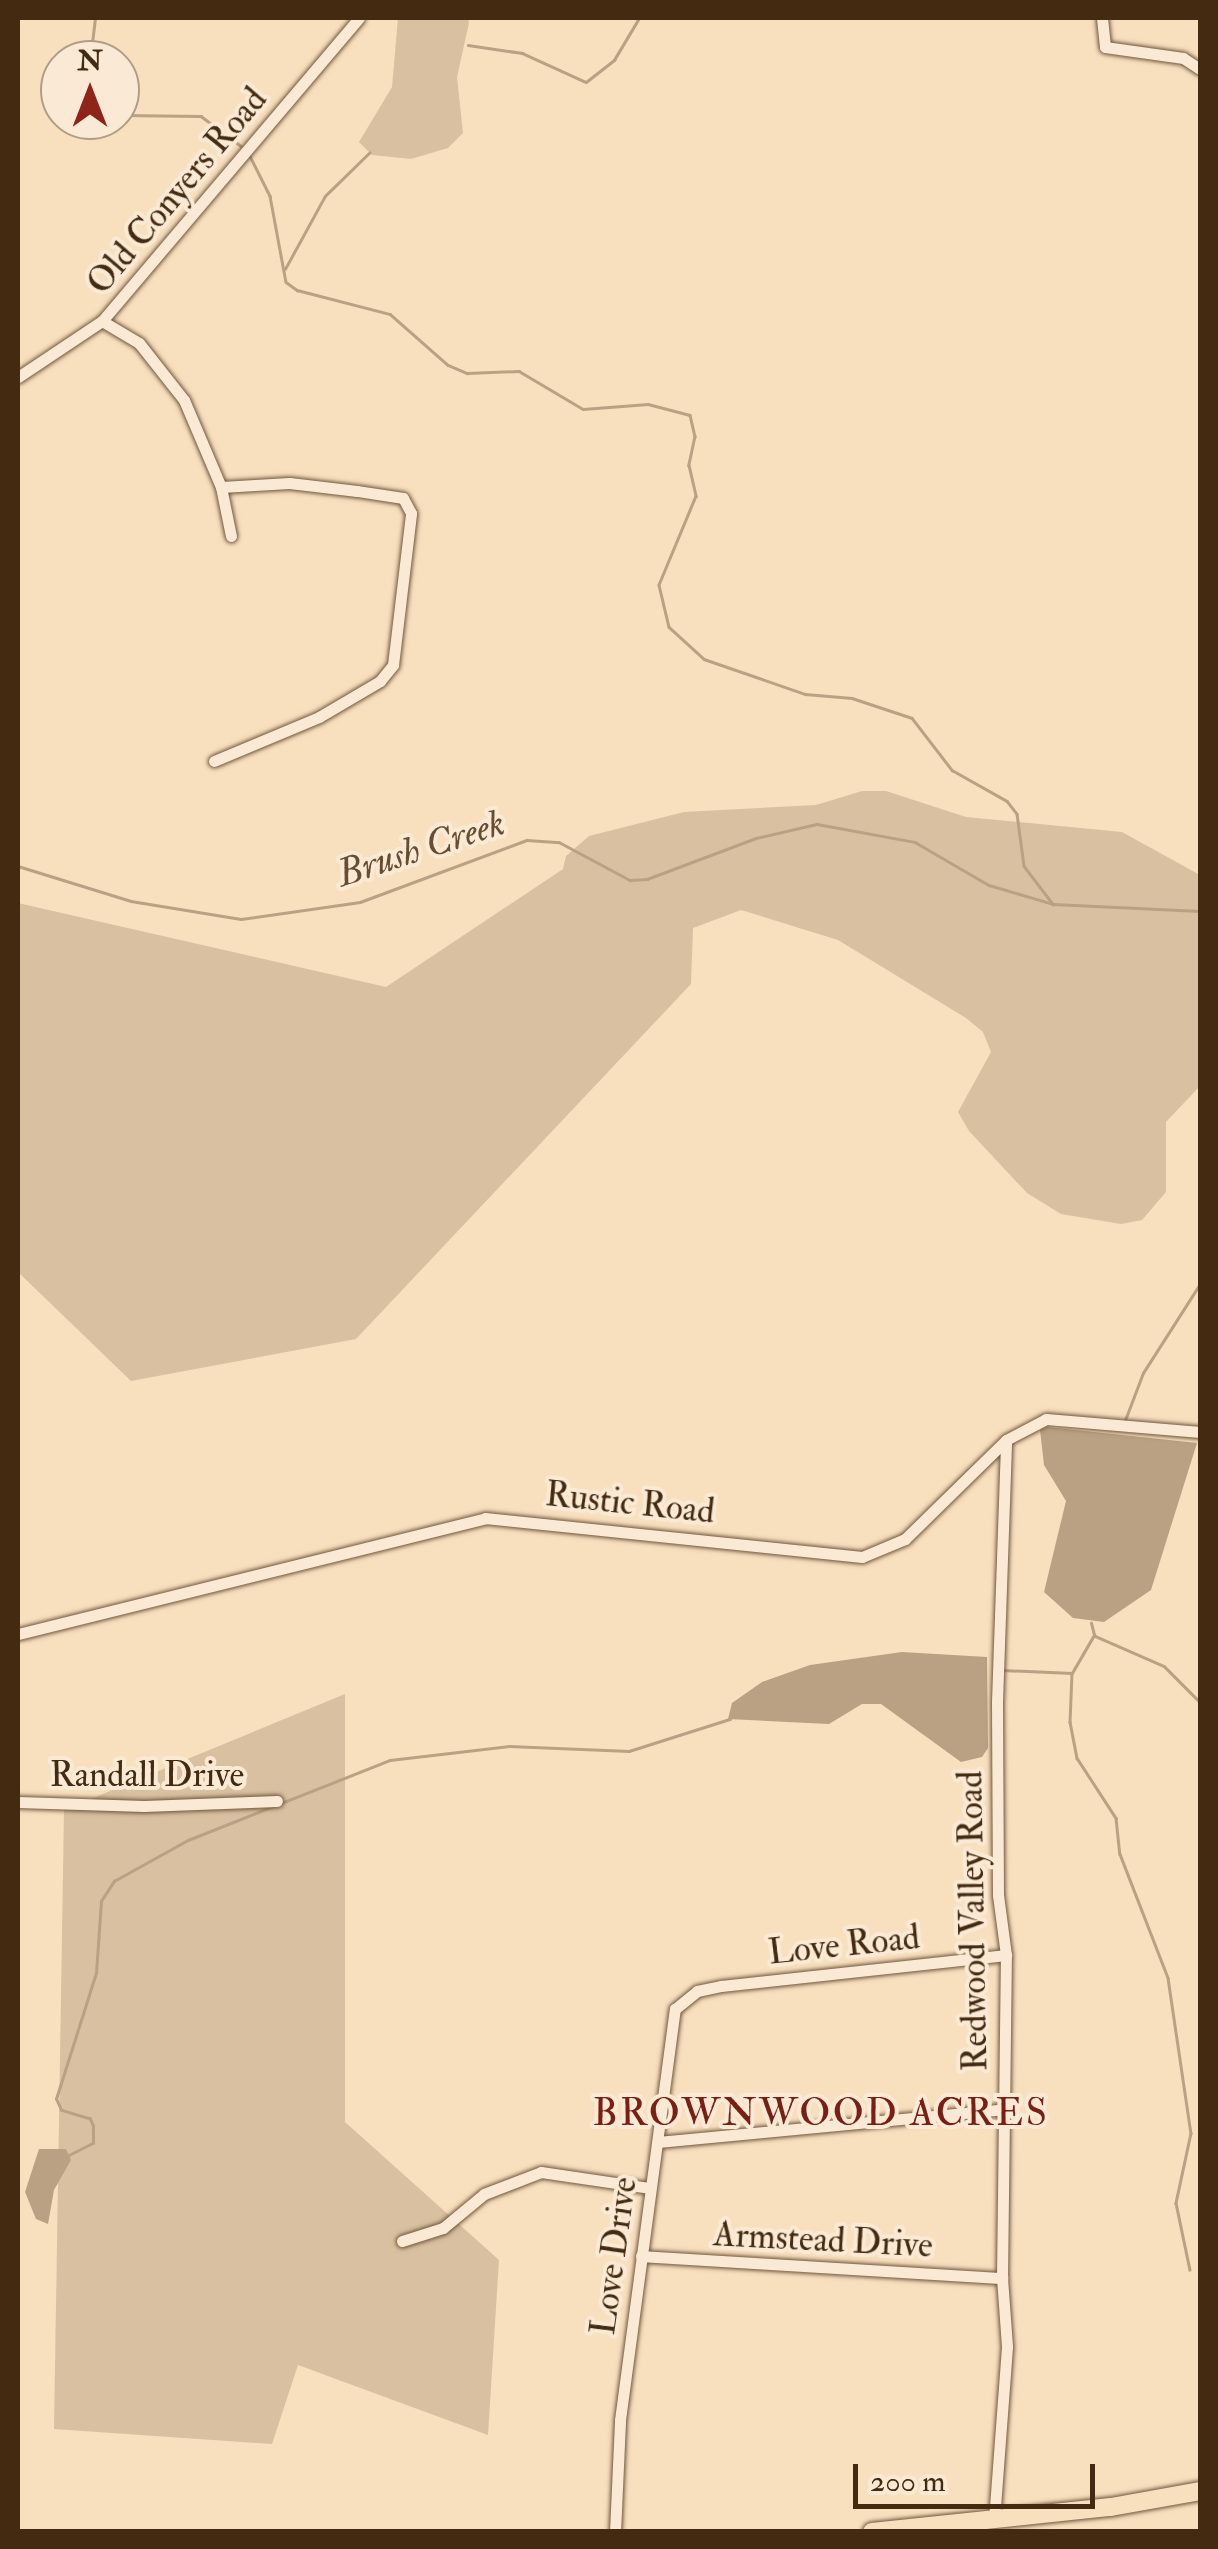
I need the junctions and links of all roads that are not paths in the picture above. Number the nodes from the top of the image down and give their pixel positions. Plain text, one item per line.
1 (359, 18) edge
2 (1102, 18) edge
3 (1200, 68) edge
4 (102, 321) junction
5 (18, 377) edge
6 (221, 487) junction
7 (231, 536) dead end
8 (214, 761) dead end
9 (1200, 1432) edge
10 (1006, 1440) junction
11 (18, 1634) edge
12 (277, 1801) dead end
13 (18, 1802) edge
14 (1006, 1955) junction
15 (689, 1996) joint
16 (1005, 2109) junction
17 (658, 2142) junction
18 (650, 2188) junction
19 (402, 2241) dead end
20 (640, 2256) junction
21 (1002, 2278) junction
22 (1200, 2491) edge
23 (994, 2520) junction
24 (615, 2532) edge
25 (872, 2532) edge

1 - 4 street, Old Conyers Road
2 - 3 street
4 - 5 street, Old Conyers Road
4 - 6 street
6 - 7 street
6 - 8 street
9 - 10 street, Rustic Road
10 - 11 street, Rustic Road
10 - 14 street, Redwood Valley Road
12 - 13 street, Randall Drive
14 - 15 street, Love Road
14 - 16 street, Redwood Valley Road
15 - 17 street, Love Drive
16 - 17 street
16 - 21 street, Redwood Valley Road
17 - 18 street, Love Drive
18 - 19 street
18 - 20 street, Love Drive
20 - 21 street, Armstead Drive
20 - 24 street, Love Drive
21 - 23 street, Redwood Valley Road
22 - 23 highway
23 - 25 highway

